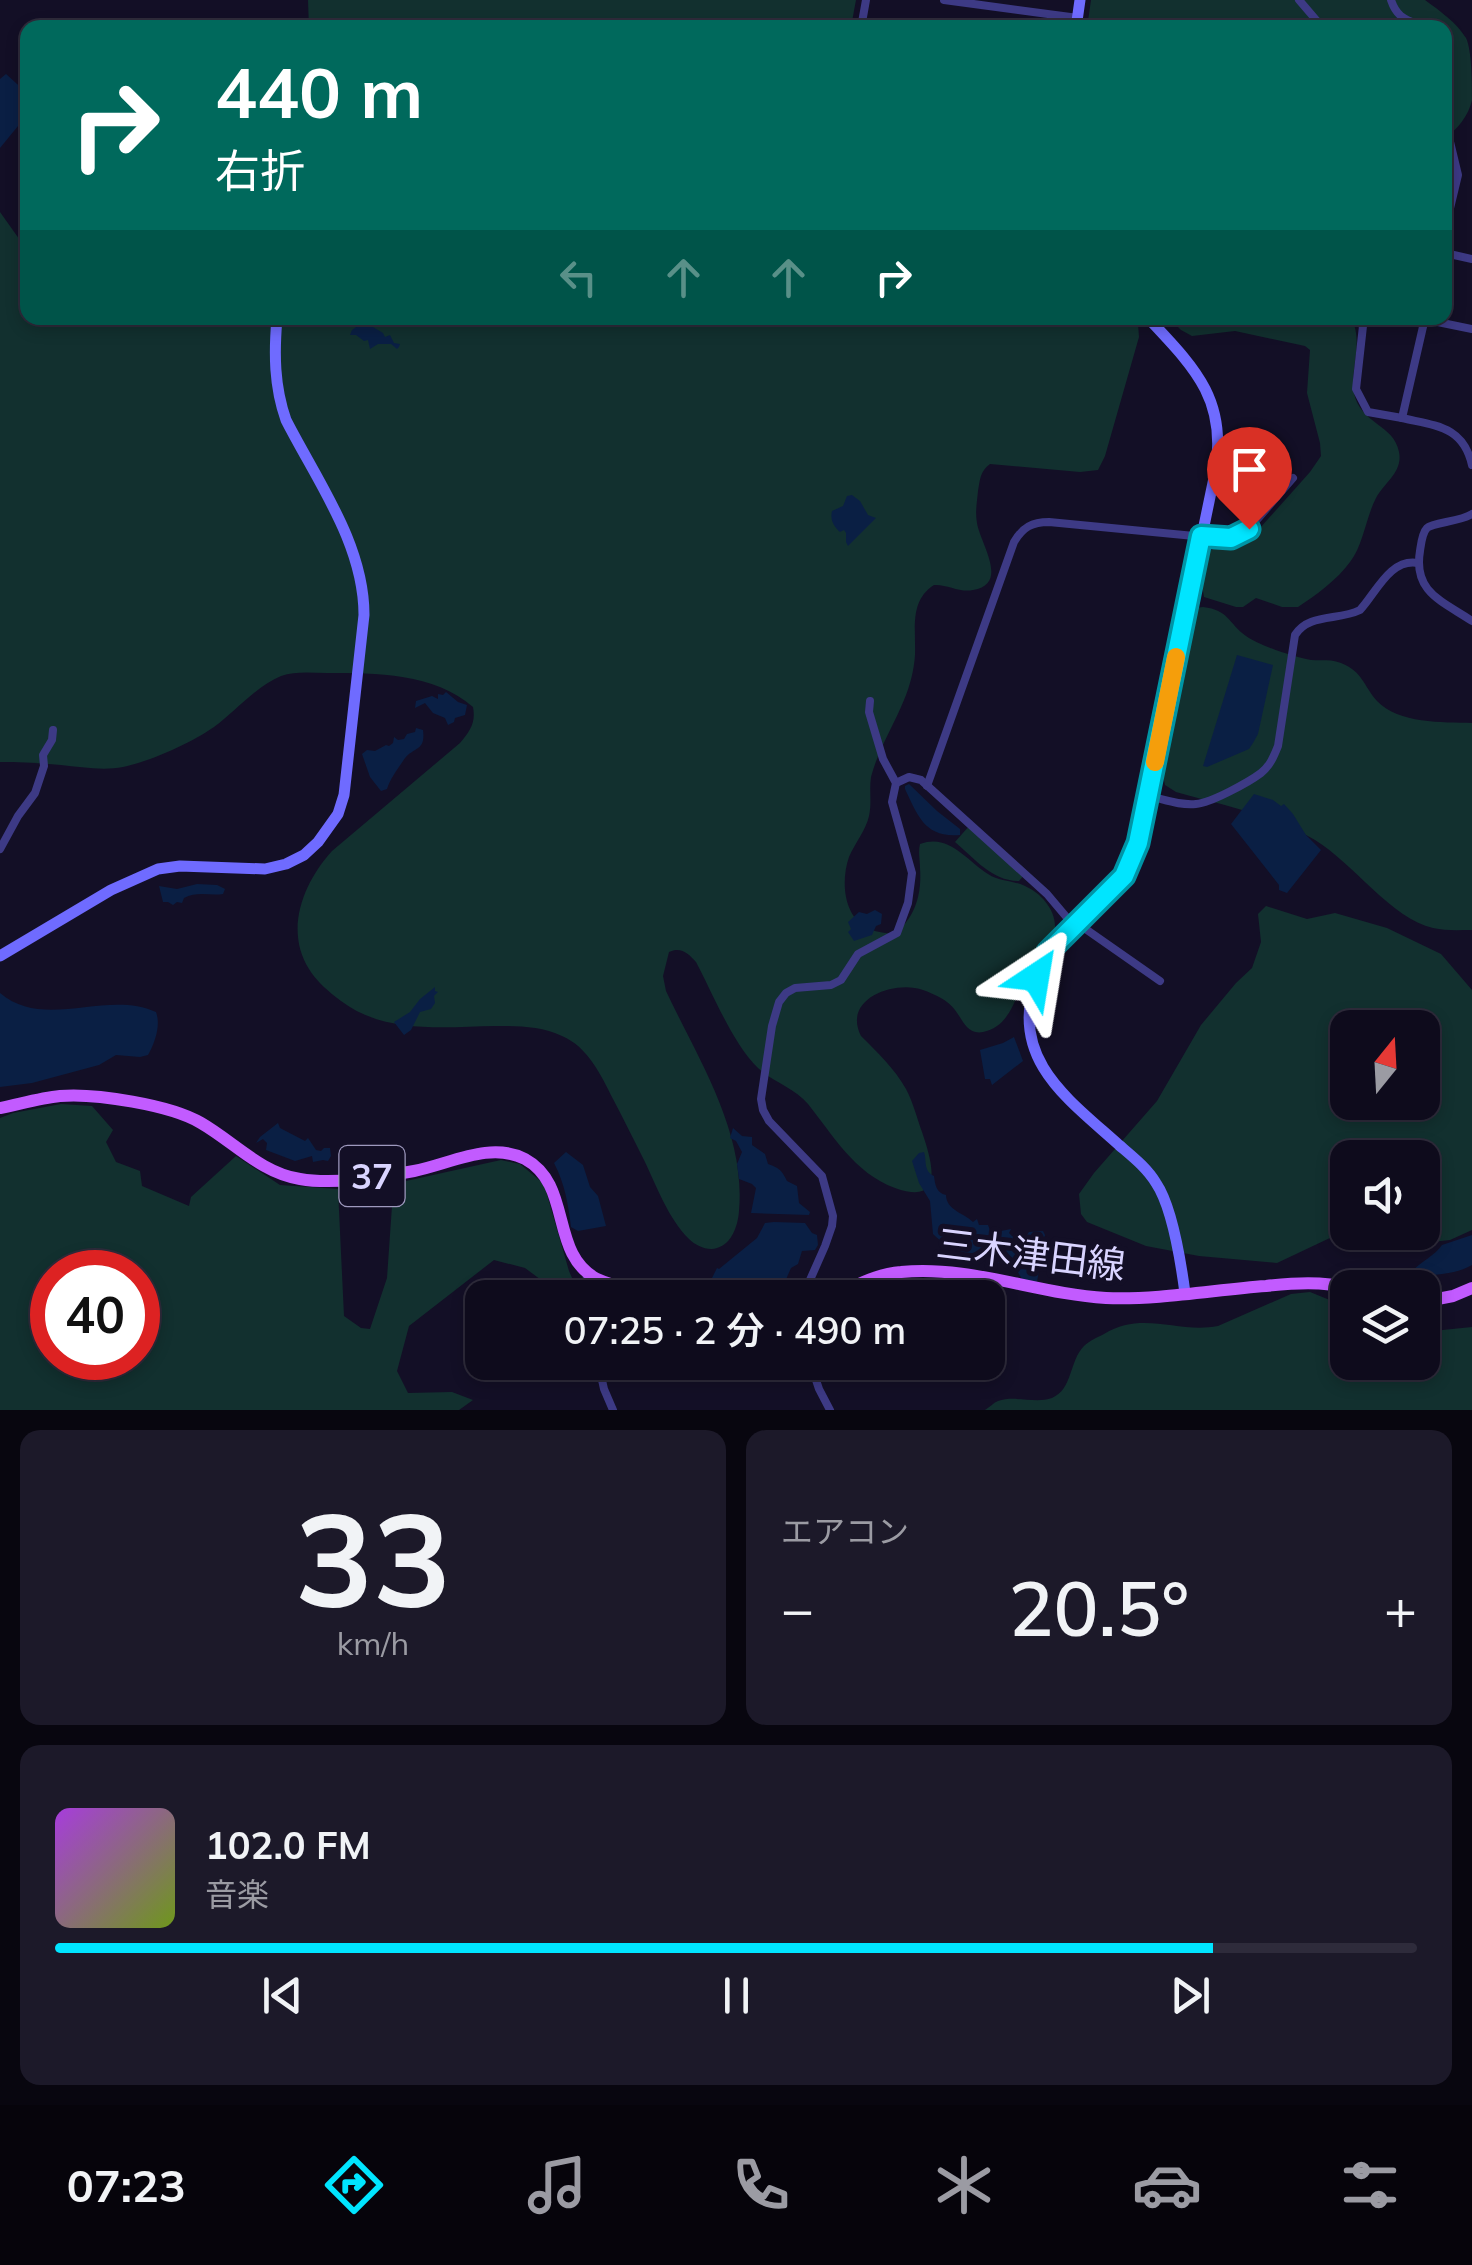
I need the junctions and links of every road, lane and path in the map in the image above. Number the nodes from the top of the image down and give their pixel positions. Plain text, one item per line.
1 (944, 0) edge
2 (1299, 0) edge
3 (1391, 0) edge
4 (1060, 20) edge
5 (1316, 20) edge
6 (1407, 20) edge
7 (1452, 146) edge
8 (1452, 192) edge
9 (277, 325) edge
10 (1158, 325) edge
11 (1363, 325) edge
12 (1422, 325) edge
13 (1402, 418) junction
14 (1472, 465) edge
15 (1293, 478) dead end
16 (1472, 514) edge
17 (1201, 536) junction
18 (1418, 563) junction
19 (1472, 621) edge
20 (870, 701) dead end
21 (53, 730) dead end
22 (896, 784) junction
23 (927, 786) junction
24 (1148, 796) junction
25 (0, 849) edge
26 (1076, 924) junction
27 (0, 956) edge
28 (1160, 981) dead end
29 (0, 1108) edge
30 (586, 1272) junction
31 (586, 1280) edge
32 (603, 1280) edge
33 (810, 1280) edge
34 (869, 1280) edge
35 (995, 1280) edge
36 (1005, 1282) edge
37 (1330, 1286) edge
38 (1472, 1288) edge
39 (1185, 1293) junction
40 (1440, 1298) edge
41 (602, 1380) edge
42 (816, 1380) edge
43 (613, 1410) edge
44 (830, 1410) edge

1 - 4 street
2 - 5 street
3 - 6 street
7 - 8 street
9 - 27 street
10 - 17 street
11 - 13 street
12 - 13 street
13 - 14 street
15 - 17 street
16 - 18 street
17 - 23 street
17 - 24 street
18 - 19 street
18 - 24 street
20 - 22 street
21 - 25 street
22 - 23 street
22 - 33 street
23 - 26 street
24 - 26 street
26 - 28 street
26 - 39 street
29 - 30 main road, 37
30 - 31 street
30 - 32 main road
34 - 35 main road, 三木津田線
36 - 39 main road, 三木津田線
37 - 39 main road, 三木津田線
38 - 40 main road
41 - 43 street
42 - 44 street

